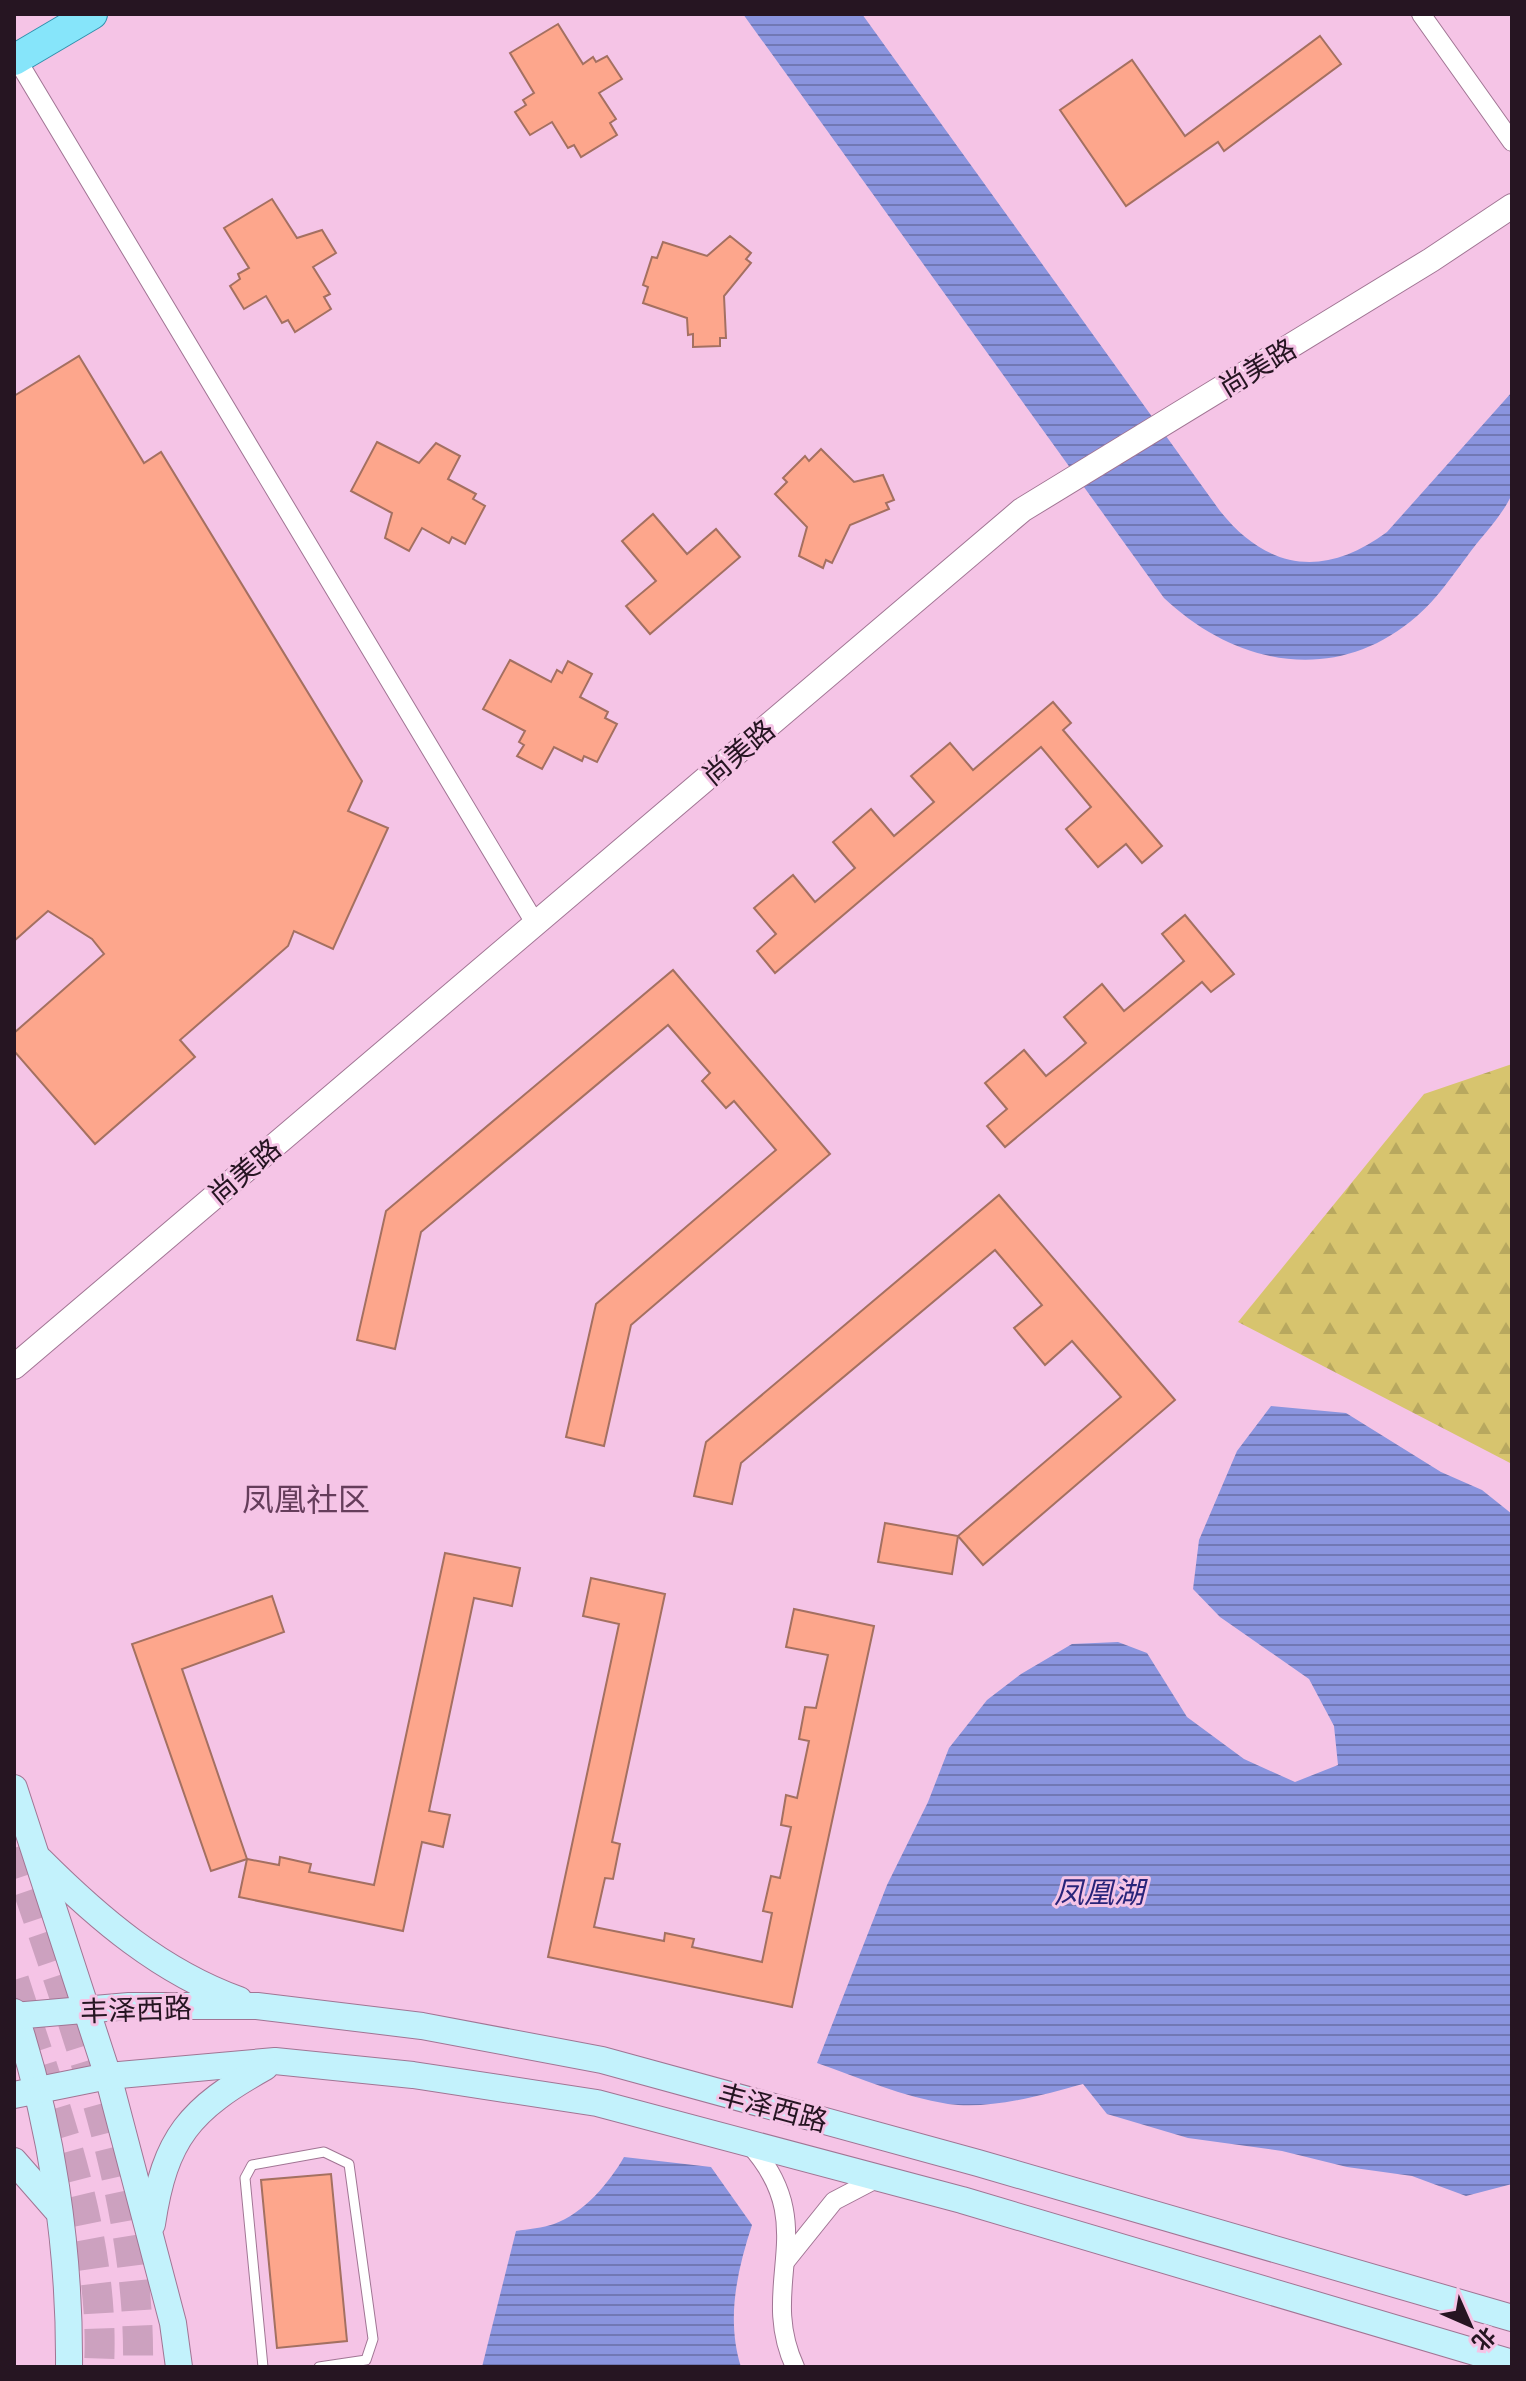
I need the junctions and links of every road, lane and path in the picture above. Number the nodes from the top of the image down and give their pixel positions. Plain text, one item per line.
1 (92, 14) edge
2 (1421, 14) edge
3 (15, 59) edge
4 (1512, 142) edge
5 (1512, 206) edge
6 (535, 923) junction
7 (14, 1367) edge
8 (14, 1789) edge
9 (14, 1797) edge
10 (36, 1856) junction
11 (257, 2006) junction
12 (85, 2009) junction
13 (14, 2014) edge
14 (275, 2061) junction
15 (108, 2076) junction
16 (26, 2093) edge
17 (748, 2143) junction
18 (14, 2161) edge
19 (878, 2178) junction
20 (58, 2213) junction
21 (150, 2235) junction
22 (783, 2264) junction
23 (1512, 2318) edge
24 (1512, 2363) edge
25 (69, 2367) edge
26 (179, 2367) edge
27 (263, 2367) edge
28 (319, 2367) edge
29 (795, 2367) edge

1 - 3 main road
2 - 4 street
3 - 6 street
5 - 6 street, 尚美路
6 - 7 street, 尚美路
8 - 9 main road
8 - 10 main road
10 - 11 main road
10 - 12 main road
11 - 12 main road, 丰泽西路
11 - 23 main road, 丰泽西路
12 - 13 main road, 丰泽西路
12 - 15 main road
13 - 16 main road
14 - 15 main road, 丰泽西路
14 - 17 main road, 丰泽西路
14 - 21 main road
15 - 16 main road, 丰泽西路
15 - 21 main road
16 - 20 main road
17 - 19 main road, 丰泽西路
17 - 22 street
18 - 20 main road
19 - 22 street
19 - 24 main road, 丰泽西路
20 - 25 main road
21 - 26 main road
22 - 29 street
27 - 28 lane

